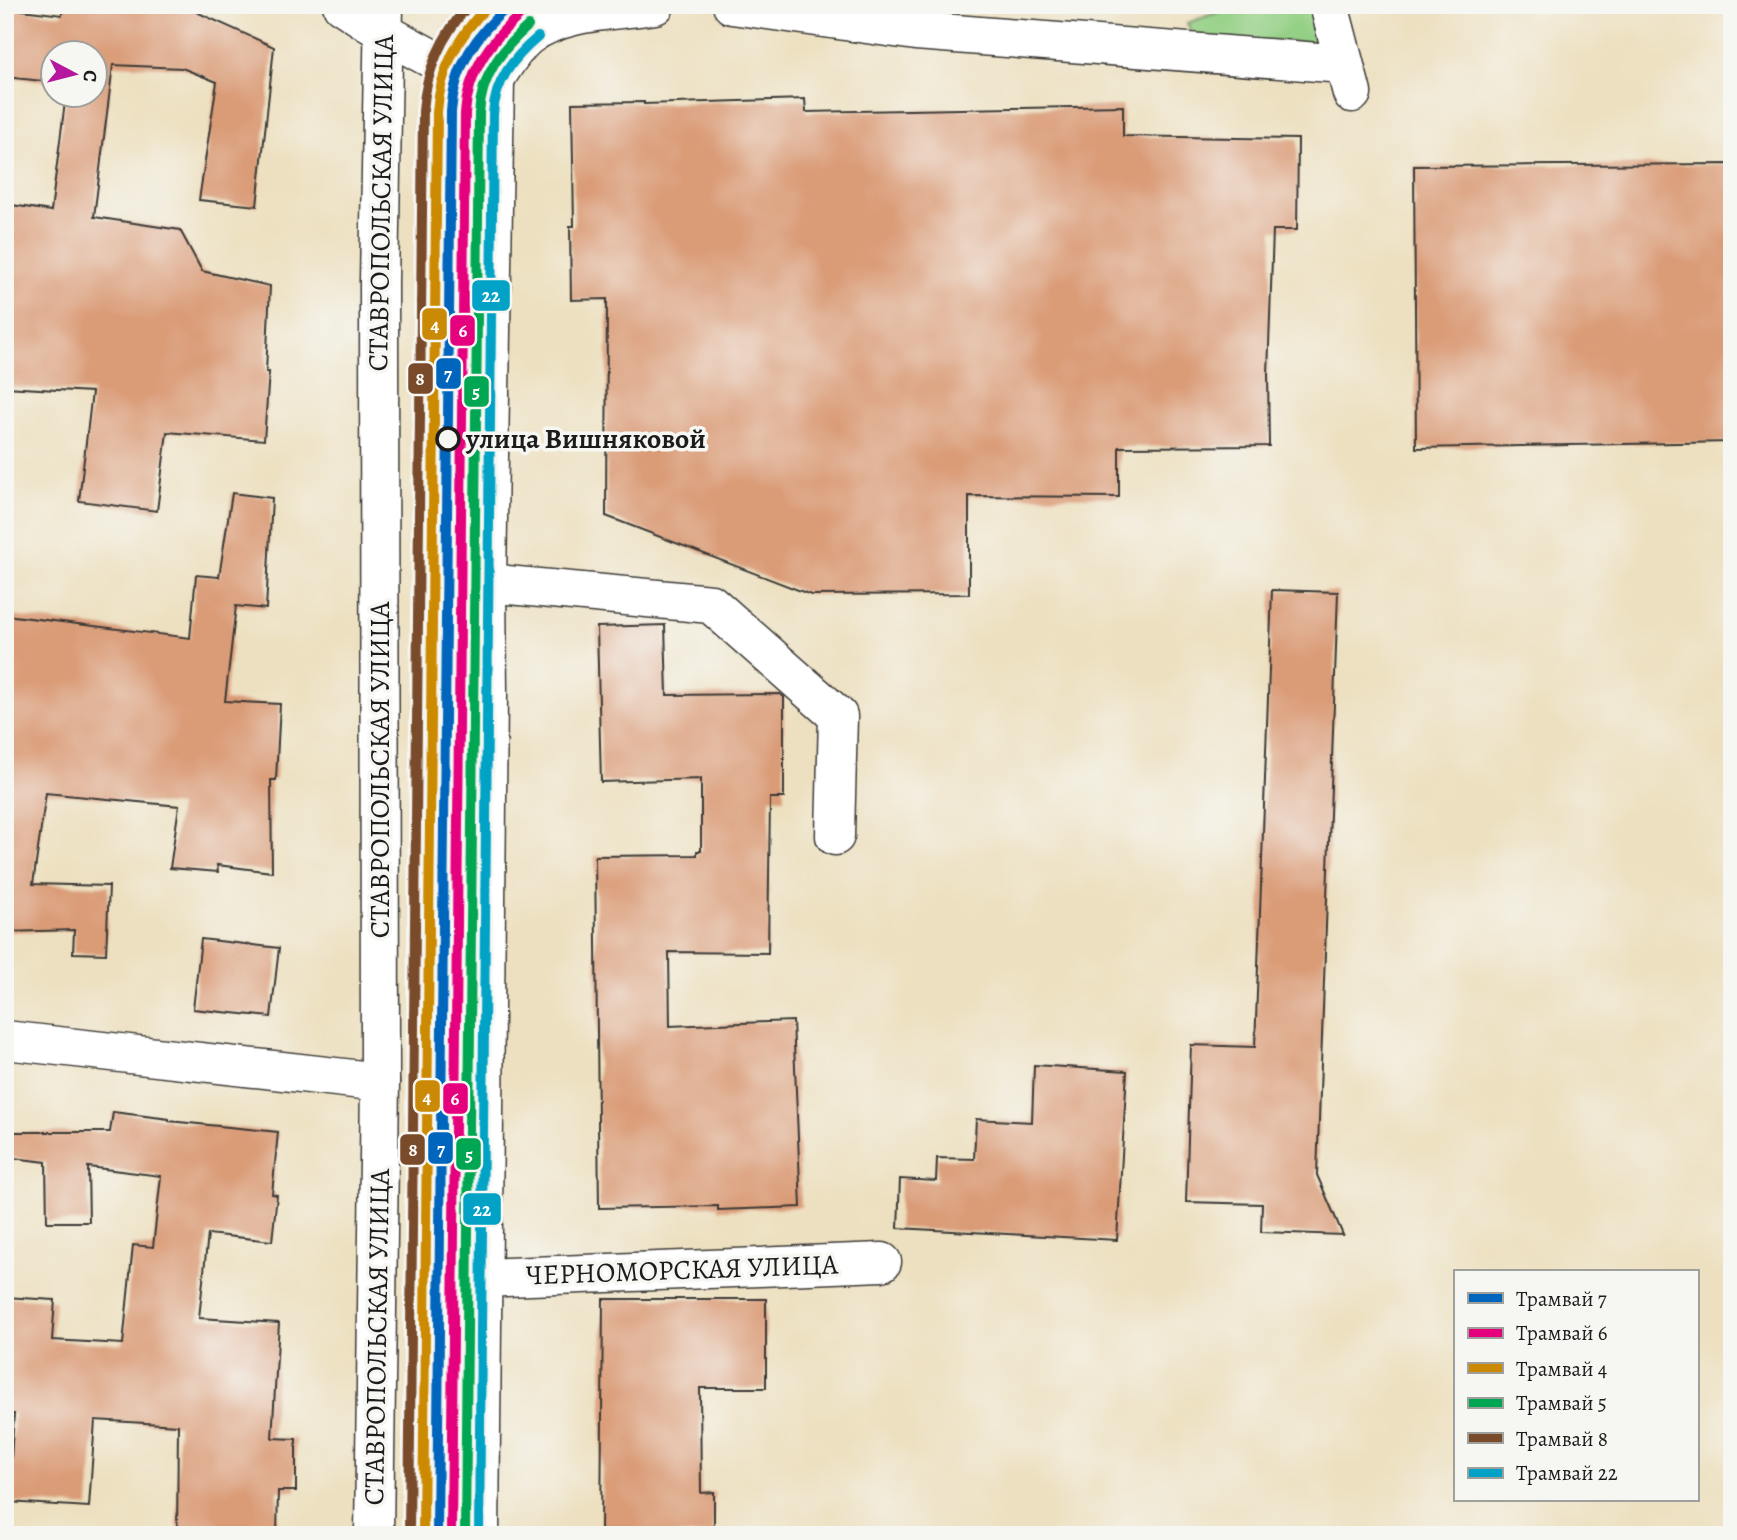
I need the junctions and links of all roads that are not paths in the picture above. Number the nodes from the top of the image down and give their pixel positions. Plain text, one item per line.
1 (342, 5) edge
2 (479, 5) edge
3 (654, 5) edge
4 (732, 5) edge
5 (1329, 5) edge
6 (384, 18) edge
7 (495, 79) junction
8 (487, 583) junction
9 (835, 836) dead end
10 (5, 1040) edge
11 (380, 1082) junction
12 (882, 1262) dead end
13 (483, 1278) junction
14 (374, 1535) edge
15 (480, 1535) edge

1 - 6 main road
2 - 7 main road
3 - 7 main road
4 - 5 main road
6 - 7 main road
6 - 11 main road, СТАВРОПОЛЬСКАЯ УЛИЦА
7 - 8 main road
8 - 9 main road
8 - 13 main road
10 - 11 main road
11 - 14 main road, СТАВРОПОЛЬСКАЯ УЛИЦА
12 - 13 main road, ЧЕРНОМОРСКАЯ УЛИЦА
13 - 15 main road

